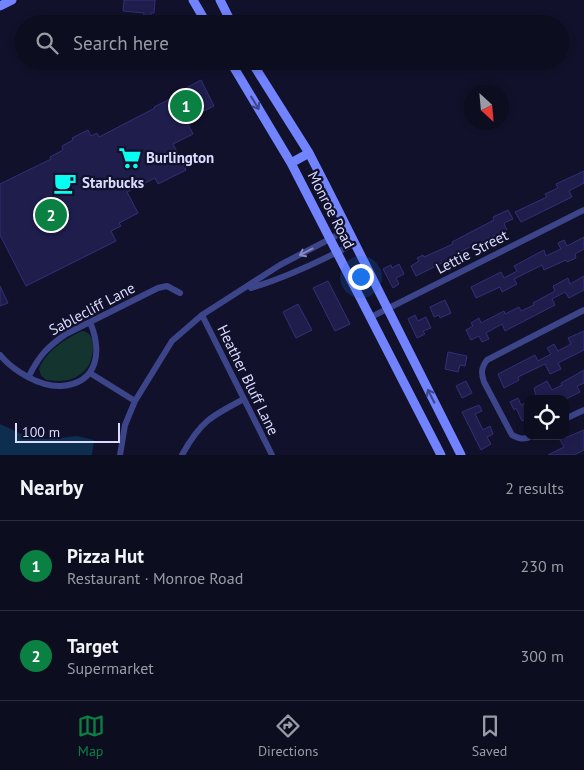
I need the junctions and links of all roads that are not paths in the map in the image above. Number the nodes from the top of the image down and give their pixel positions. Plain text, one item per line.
1 (12, 0) edge
2 (193, 0) edge
3 (223, 1) edge
4 (0, 6) edge
5 (202, 15) edge
6 (228, 15) edge
7 (235, 70) edge
8 (257, 70) edge
9 (309, 153) junction
10 (291, 163) junction
11 (584, 210) edge
12 (349, 229) junction
13 (330, 239) junction
14 (355, 243) junction
15 (337, 252) junction
16 (245, 289) junction
17 (180, 293) dead end
18 (387, 309) junction
19 (584, 310) edge
20 (202, 315) junction
21 (371, 317) junction
22 (90, 322) junction
23 (0, 355) edge
24 (90, 373) junction
25 (29, 376) junction
26 (244, 399) junction
27 (135, 401) junction
28 (584, 410) edge
29 (569, 418) edge
30 (444, 422) junction
31 (429, 430) junction
32 (524, 439) edge
33 (120, 455) edge
34 (182, 455) edge
35 (272, 455) edge
36 (441, 455) edge
37 (461, 455) edge

1 - 4 main road
2 - 5 main road
3 - 6 main road
7 -> 10 main road, Monroe Road
8 - 9 main road, Monroe Road
9 - 10 main road
9 - 12 main road, Monroe Road
10 - 13 main road, Monroe Road
11 - 18 street, Lettie Street
12 - 13 street
12 - 14 main road, Monroe Road
13 - 15 main road, Monroe Road
13 -> 16 street
14 - 15 street
14 - 18 main road, Monroe Road
15 - 16 street
15 - 21 main road, Monroe Road
16 - 20 street
17 - 22 street, Sablecliff Lane
18 - 21 street, Lettie Street
30 -> 18 main road, Monroe Road
19 - 32 street
20 - 26 street, Heather Bluff Lane
20 - 27 street
21 - 31 main road, Monroe Road
22 - 24 street
22 - 25 street, Sablecliff Lane
23 - 25 street
24 - 25 street
24 - 27 street
26 - 34 street
26 - 35 street, Heather Bluff Lane
27 - 33 street
28 - 29 street
30 - 31 main road
30 - 37 main road, Monroe Road
31 - 36 main road, Monroe Road

